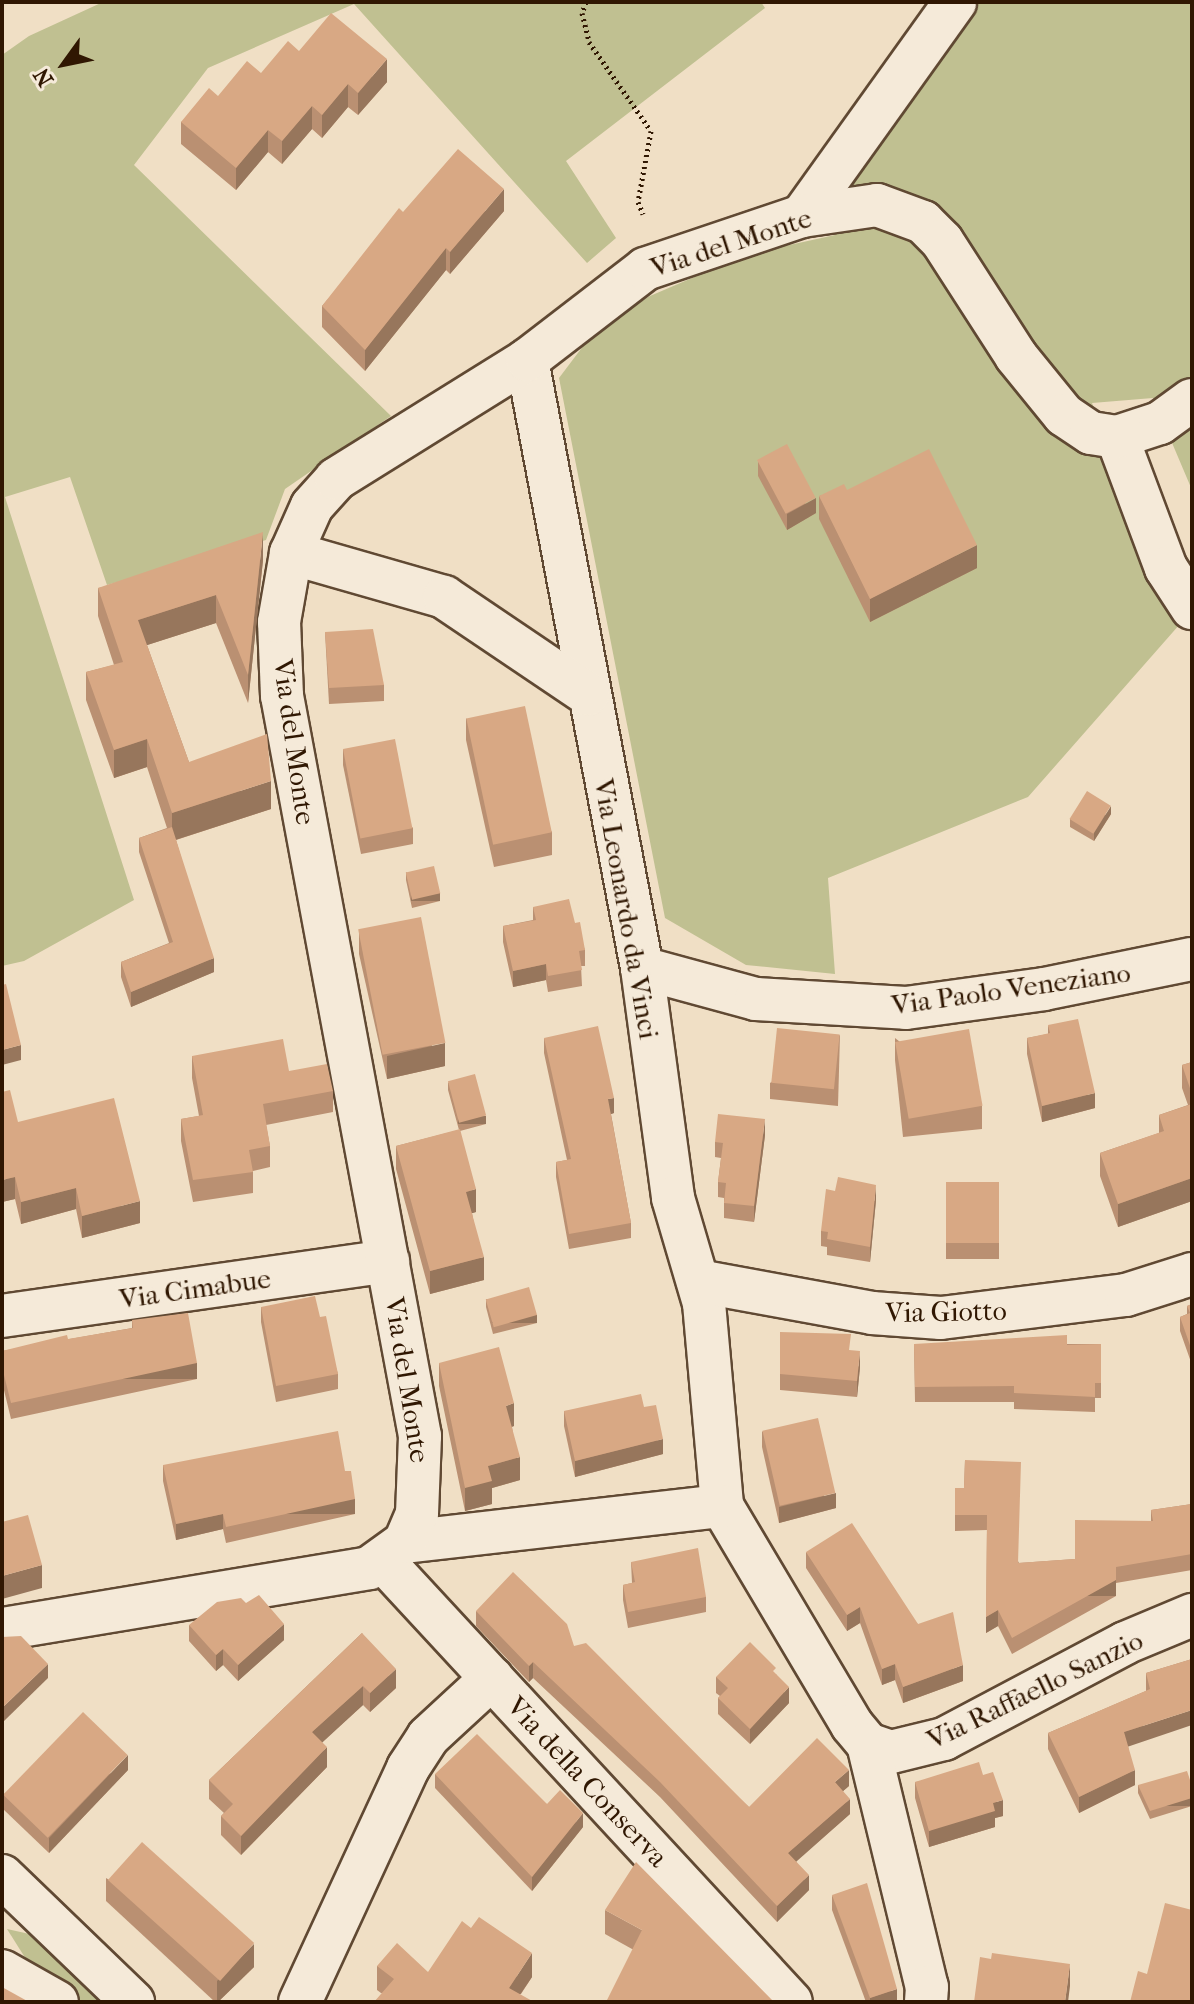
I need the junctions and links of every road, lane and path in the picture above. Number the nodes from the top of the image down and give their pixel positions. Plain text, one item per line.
1 (586, 2) edge
2 (955, 2) edge
3 (643, 214) dead end
4 (802, 216) junction
5 (527, 360) junction
6 (1192, 400) edge
7 (1117, 437) junction
8 (291, 553) junction
9 (1179, 563) edge
10 (1192, 608) edge
11 (588, 694) junction
12 (1192, 959) edge
13 (642, 968) junction
14 (388, 1261) junction
15 (1192, 1274) edge
16 (698, 1281) junction
17 (2, 1316) edge
18 (722, 1506) junction
19 (394, 1552) junction
20 (1192, 1615) edge
21 (2, 1629) edge
22 (492, 1678) junction
23 (868, 1744) junction
24 (2, 1876) edge
25 (20, 1906) edge
26 (2, 1971) edge
27 (57, 2002) edge
28 (133, 2002) edge
29 (300, 2002) edge
30 (791, 2002) edge
31 (926, 2002) edge

1 - 3 path
2 - 4 street
4 - 5 street, Via del Monte
4 - 7 street, Via del Monte
5 - 8 street, Via del Monte
5 - 11 street, Via Leonardo da Vinci
6 - 7 street
7 - 9 street
8 - 11 street
8 - 14 street, Via del Monte
9 - 10 street
11 - 13 street, Via Leonardo da Vinci
12 - 13 street, Via Paolo Veneziano
13 - 16 street, Via Leonardo da Vinci
14 - 17 street, Via Cimabue
14 - 19 street, Via del Monte
15 - 16 street, Via Giotto
16 - 18 street, Via Leonardo da Vinci
18 - 19 street
18 - 23 street
19 - 21 street
19 - 22 street, Via della Conserva
20 - 23 street, Via Raffaello Sanzio
22 - 29 street
22 - 30 street, Via della Conserva
23 - 31 street
24 - 25 street
25 - 28 street
26 - 27 street

